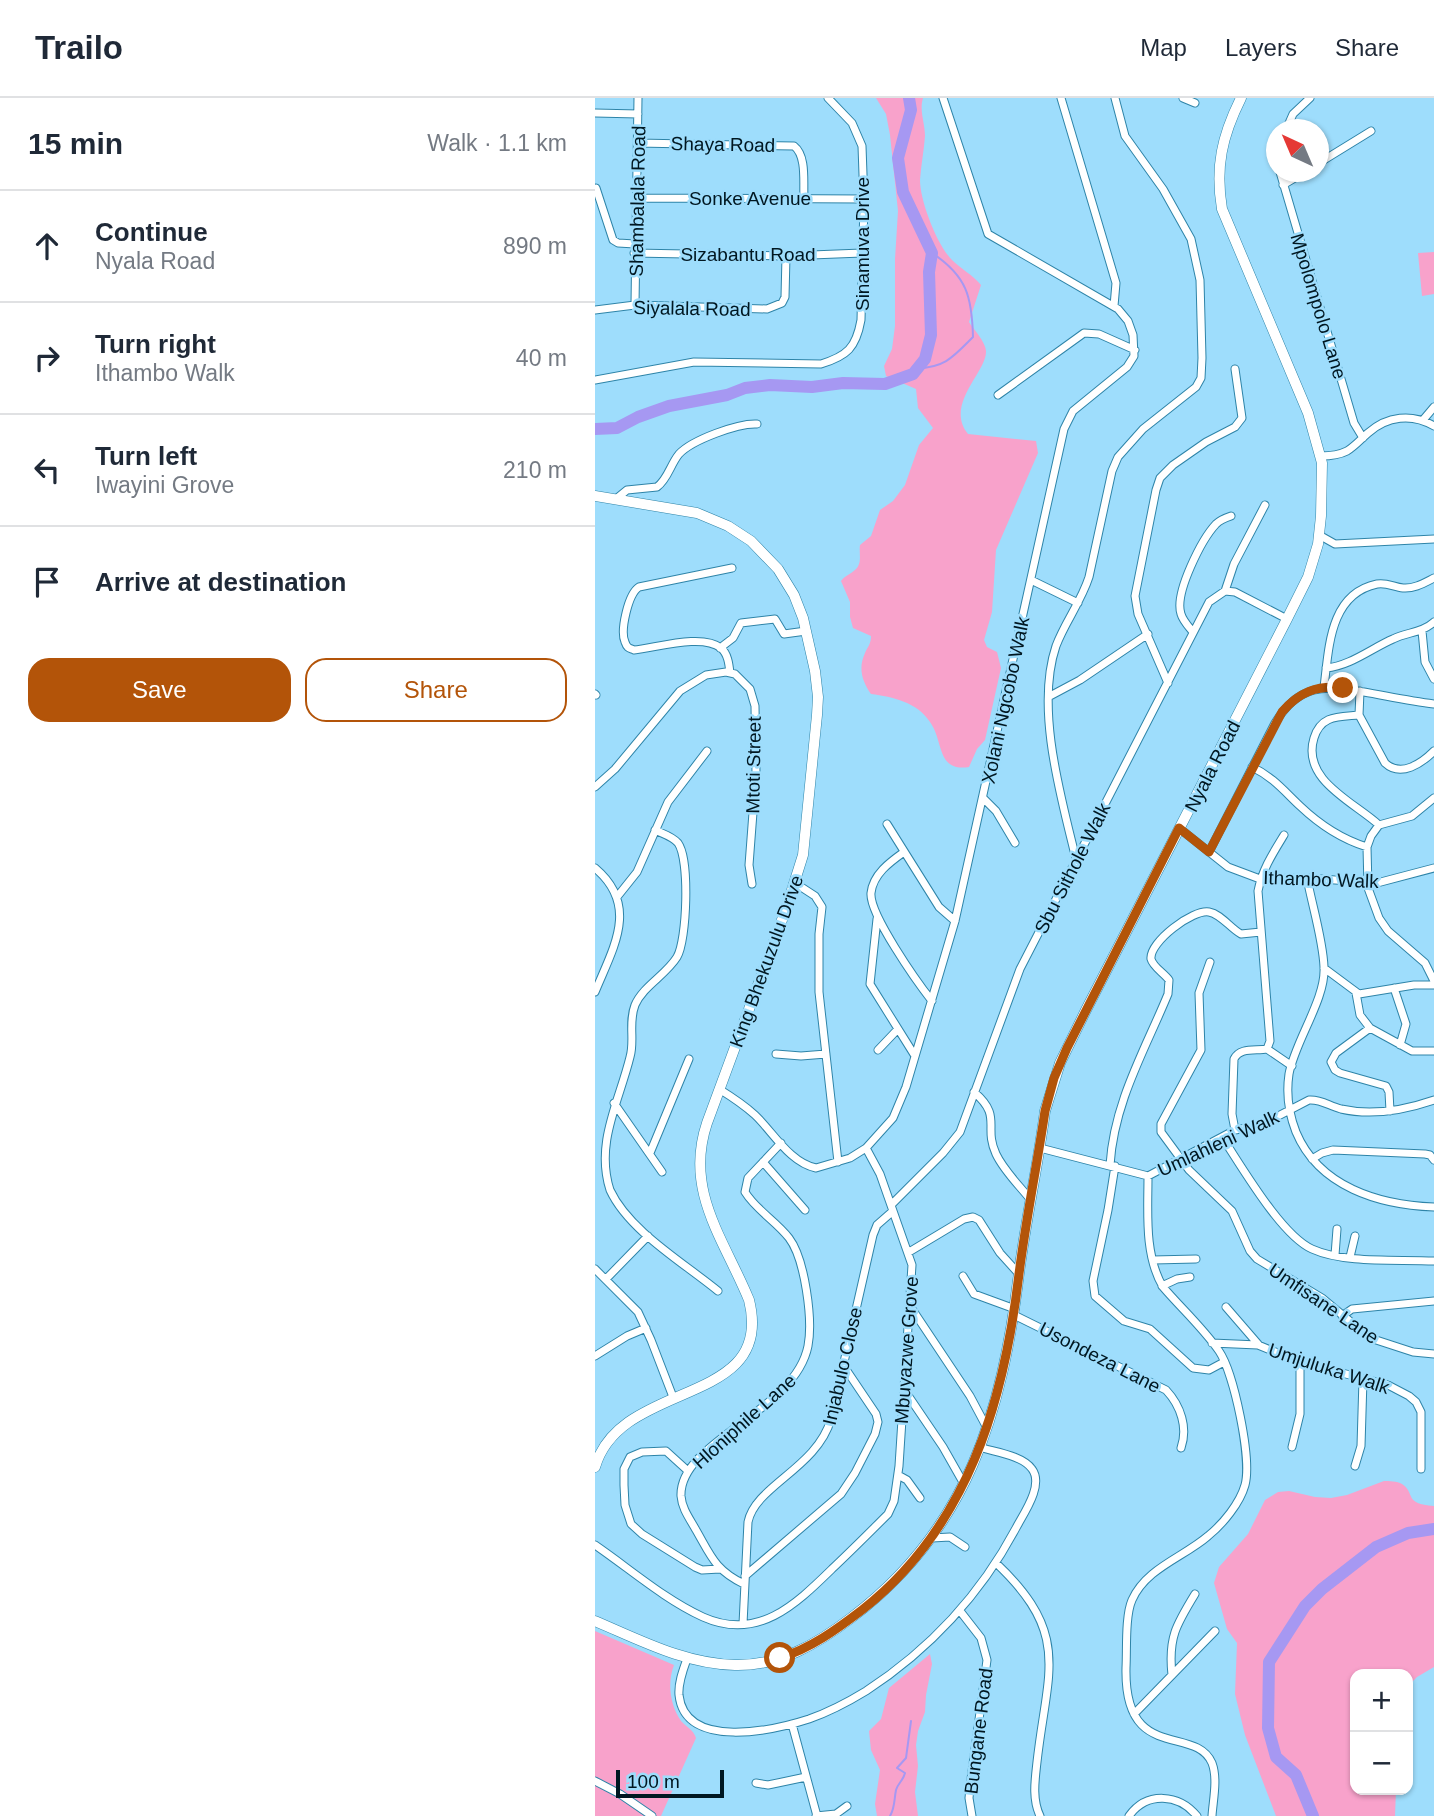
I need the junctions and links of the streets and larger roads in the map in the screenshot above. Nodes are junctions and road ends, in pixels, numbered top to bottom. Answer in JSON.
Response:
{"nodes":[{"id":1,"x":638,"y":98,"type":"edge"},
{"id":2,"x":828,"y":98,"type":"edge"},
{"id":3,"x":943,"y":98,"type":"edge"},
{"id":4,"x":1061,"y":98,"type":"edge"},
{"id":5,"x":1115,"y":98,"type":"edge"},
{"id":6,"x":1183,"y":98,"type":"edge"},
{"id":7,"x":1241,"y":98,"type":"edge"},
{"id":8,"x":1310,"y":98,"type":"edge"},
{"id":9,"x":1195,"y":103,"type":"dead end"},
{"id":10,"x":595,"y":113,"type":"edge"},
{"id":11,"x":638,"y":114,"type":"junction"},
{"id":12,"x":1291,"y":119,"type":"edge"},
{"id":13,"x":1371,"y":131,"type":"dead end"},
{"id":14,"x":638,"y":143,"type":"junction"},
{"id":15,"x":1329,"y":156,"type":"edge"},
{"id":16,"x":1282,"y":182,"type":"edge"},
{"id":17,"x":1288,"y":182,"type":"edge"},
{"id":18,"x":1283,"y":185,"type":"junction"},
{"id":19,"x":596,"y":188,"type":"edge"},
{"id":20,"x":636,"y":198,"type":"junction"},
{"id":21,"x":804,"y":198,"type":"junction"},
{"id":22,"x":863,"y":199,"type":"junction"},
{"id":23,"x":635,"y":244,"type":"junction"},
{"id":24,"x":634,"y":253,"type":"junction"},
{"id":25,"x":862,"y":253,"type":"junction"},
{"id":26,"x":786,"y":256,"type":"junction"},
{"id":27,"x":635,"y":305,"type":"junction"},
{"id":28,"x":1114,"y":306,"type":"junction"},
{"id":29,"x":595,"y":310,"type":"edge"},
{"id":30,"x":1135,"y":350,"type":"junction"},
{"id":31,"x":1235,"y":369,"type":"dead end"},
{"id":32,"x":595,"y":380,"type":"edge"},
{"id":33,"x":998,"y":395,"type":"dead end"},
{"id":34,"x":1434,"y":407,"type":"edge"},
{"id":35,"x":1423,"y":420,"type":"junction"},
{"id":36,"x":757,"y":425,"type":"dead end"},
{"id":37,"x":1434,"y":426,"type":"edge"},
{"id":38,"x":1363,"y":438,"type":"junction"},
{"id":39,"x":1321,"y":456,"type":"junction"},
{"id":40,"x":595,"y":496,"type":"edge"},
{"id":41,"x":616,"y":499,"type":"junction"},
{"id":42,"x":1265,"y":505,"type":"dead end"},
{"id":43,"x":1231,"y":516,"type":"dead end"},
{"id":44,"x":1319,"y":535,"type":"junction"},
{"id":45,"x":1434,"y":539,"type":"edge"},
{"id":46,"x":732,"y":568,"type":"dead end"},
{"id":47,"x":1434,"y":578,"type":"edge"},
{"id":48,"x":1031,"y":580,"type":"junction"},
{"id":49,"x":1224,"y":591,"type":"junction"},
{"id":50,"x":1078,"y":603,"type":"junction"},
{"id":51,"x":1287,"y":619,"type":"junction"},
{"id":52,"x":1434,"y":622,"type":"edge"},
{"id":53,"x":806,"y":631,"type":"junction"},
{"id":54,"x":1422,"y":631,"type":"junction"},
{"id":55,"x":1193,"y":632,"type":"junction"},
{"id":56,"x":1148,"y":634,"type":"junction"},
{"id":57,"x":720,"y":648,"type":"junction"},
{"id":58,"x":1326,"y":668,"type":"junction"},
{"id":59,"x":730,"y":673,"type":"junction"},
{"id":60,"x":1434,"y":678,"type":"edge"},
{"id":61,"x":1168,"y":683,"type":"junction"},
{"id":62,"x":1324,"y":687,"type":"junction"},
{"id":63,"x":1360,"y":691,"type":"junction"},
{"id":64,"x":1050,"y":696,"type":"junction"},
{"id":65,"x":1434,"y":704,"type":"edge"},
{"id":66,"x":1359,"y":715,"type":"junction"},
{"id":67,"x":706,"y":751,"type":"dead end"},
{"id":68,"x":1434,"y":751,"type":"edge"},
{"id":69,"x":1252,"y":767,"type":"junction"},
{"id":70,"x":595,"y":787,"type":"edge"},
{"id":71,"x":983,"y":798,"type":"junction"},
{"id":72,"x":1434,"y":798,"type":"edge"},
{"id":73,"x":887,"y":824,"type":"dead end"},
{"id":74,"x":1379,"y":825,"type":"junction"},
{"id":75,"x":1179,"y":828,"type":"junction"},
{"id":76,"x":655,"y":831,"type":"junction"},
{"id":77,"x":1285,"y":835,"type":"dead end"},
{"id":78,"x":1015,"y":843,"type":"dead end"},
{"id":79,"x":1367,"y":846,"type":"junction"},
{"id":80,"x":904,"y":852,"type":"junction"},
{"id":81,"x":1209,"y":852,"type":"junction"},
{"id":82,"x":1076,"y":859,"type":"junction"},
{"id":83,"x":1434,"y":867,"type":"edge"},
{"id":84,"x":595,"y":869,"type":"edge"},
{"id":85,"x":1307,"y":878,"type":"junction"},
{"id":86,"x":1260,"y":879,"type":"junction"},
{"id":87,"x":1368,"y":882,"type":"junction"},
{"id":88,"x":795,"y":883,"type":"junction"},
{"id":89,"x":752,"y":884,"type":"dead end"},
{"id":90,"x":617,"y":897,"type":"junction"},
{"id":91,"x":877,"y":918,"type":"junction"},
{"id":92,"x":955,"y":920,"type":"junction"},
{"id":93,"x":1261,"y":932,"type":"junction"},
{"id":94,"x":1210,"y":962,"type":"dead end"},
{"id":95,"x":1324,"y":968,"type":"junction"},
{"id":96,"x":1434,"y":983,"type":"edge"},
{"id":97,"x":1394,"y":988,"type":"junction"},
{"id":98,"x":595,"y":992,"type":"edge"},
{"id":99,"x":1356,"y":993,"type":"junction"},
{"id":100,"x":932,"y":1000,"type":"junction"},
{"id":101,"x":1370,"y":1028,"type":"junction"},
{"id":102,"x":898,"y":1029,"type":"junction"},
{"id":103,"x":1400,"y":1045,"type":"junction"},
{"id":104,"x":1267,"y":1049,"type":"junction"},
{"id":105,"x":878,"y":1051,"type":"dead end"},
{"id":106,"x":1434,"y":1051,"type":"edge"},
{"id":107,"x":776,"y":1054,"type":"dead end"},
{"id":108,"x":826,"y":1054,"type":"junction"},
{"id":109,"x":915,"y":1056,"type":"junction"},
{"id":110,"x":689,"y":1059,"type":"dead end"},
{"id":111,"x":1291,"y":1066,"type":"junction"},
{"id":112,"x":719,"y":1089,"type":"junction"},
{"id":113,"x":974,"y":1092,"type":"junction"},
{"id":114,"x":1434,"y":1100,"type":"edge"},
{"id":115,"x":614,"y":1103,"type":"junction"},
{"id":116,"x":1289,"y":1109,"type":"junction"},
{"id":117,"x":1390,"y":1111,"type":"junction"},
{"id":118,"x":1235,"y":1130,"type":"junction"},
{"id":119,"x":1222,"y":1138,"type":"junction"},
{"id":120,"x":781,"y":1143,"type":"junction"},
{"id":121,"x":1040,"y":1148,"type":"junction"},
{"id":122,"x":866,"y":1149,"type":"junction"},
{"id":123,"x":650,"y":1153,"type":"junction"},
{"id":124,"x":1432,"y":1157,"type":"edge"},
{"id":125,"x":1181,"y":1159,"type":"junction"},
{"id":126,"x":1312,"y":1159,"type":"junction"},
{"id":127,"x":763,"y":1162,"type":"junction"},
{"id":128,"x":838,"y":1162,"type":"junction"},
{"id":129,"x":1112,"y":1166,"type":"junction"},
{"id":130,"x":662,"y":1172,"type":"dead end"},
{"id":131,"x":1148,"y":1176,"type":"junction"},
{"id":132,"x":1030,"y":1199,"type":"junction"},
{"id":133,"x":1434,"y":1207,"type":"edge"},
{"id":134,"x":892,"y":1208,"type":"junction"},
{"id":135,"x":805,"y":1210,"type":"dead end"},
{"id":136,"x":1337,"y":1229,"type":"dead end"},
{"id":137,"x":648,"y":1236,"type":"junction"},
{"id":138,"x":1355,"y":1236,"type":"dead end"},
{"id":139,"x":909,"y":1252,"type":"junction"},
{"id":140,"x":1335,"y":1255,"type":"junction"},
{"id":141,"x":1350,"y":1257,"type":"junction"},
{"id":142,"x":1196,"y":1259,"type":"dead end"},
{"id":143,"x":1153,"y":1260,"type":"junction"},
{"id":144,"x":1434,"y":1261,"type":"edge"},
{"id":145,"x":595,"y":1269,"type":"edge"},
{"id":146,"x":1019,"y":1274,"type":"junction"},
{"id":147,"x":963,"y":1276,"type":"dead end"},
{"id":148,"x":1190,"y":1277,"type":"dead end"},
{"id":149,"x":606,"y":1279,"type":"junction"},
{"id":150,"x":1162,"y":1286,"type":"junction"},
{"id":151,"x":718,"y":1291,"type":"dead end"},
{"id":152,"x":1434,"y":1301,"type":"edge"},
{"id":153,"x":910,"y":1305,"type":"junction"},
{"id":154,"x":1226,"y":1307,"type":"dead end"},
{"id":155,"x":1014,"y":1312,"type":"junction"},
{"id":156,"x":1342,"y":1316,"type":"junction"},
{"id":157,"x":646,"y":1328,"type":"junction"},
{"id":158,"x":1212,"y":1343,"type":"junction"},
{"id":159,"x":1258,"y":1345,"type":"junction"},
{"id":160,"x":1434,"y":1353,"type":"edge"},
{"id":161,"x":595,"y":1356,"type":"edge"},
{"id":162,"x":1224,"y":1362,"type":"junction"},
{"id":163,"x":1300,"y":1362,"type":"junction"},
{"id":164,"x":843,"y":1365,"type":"junction"},
{"id":165,"x":1363,"y":1379,"type":"junction"},
{"id":166,"x":903,"y":1388,"type":"junction"},
{"id":167,"x":673,"y":1397,"type":"junction"},
{"id":168,"x":986,"y":1426,"type":"junction"},
{"id":169,"x":979,"y":1447,"type":"junction"},
{"id":170,"x":1292,"y":1447,"type":"dead end"},
{"id":171,"x":1181,"y":1448,"type":"dead end"},
{"id":172,"x":1355,"y":1466,"type":"dead end"},
{"id":173,"x":595,"y":1467,"type":"edge"},
{"id":174,"x":1421,"y":1469,"type":"dead end"},
{"id":175,"x":688,"y":1471,"type":"junction"},
{"id":176,"x":898,"y":1475,"type":"junction"},
{"id":177,"x":964,"y":1484,"type":"junction"},
{"id":178,"x":920,"y":1498,"type":"dead end"},
{"id":179,"x":932,"y":1538,"type":"junction"},
{"id":180,"x":595,"y":1545,"type":"edge"},
{"id":181,"x":965,"y":1547,"type":"dead end"},
{"id":182,"x":996,"y":1563,"type":"junction"},
{"id":183,"x":720,"y":1569,"type":"junction"},
{"id":184,"x":744,"y":1580,"type":"junction"},
{"id":185,"x":1195,"y":1594,"type":"dead end"},
{"id":186,"x":960,"y":1611,"type":"junction"},
{"id":187,"x":595,"y":1621,"type":"edge"},
{"id":188,"x":743,"y":1624,"type":"junction"},
{"id":189,"x":1215,"y":1631,"type":"dead end"},
{"id":190,"x":687,"y":1659,"type":"junction"},
{"id":191,"x":1172,"y":1675,"type":"junction"},
{"id":192,"x":1135,"y":1714,"type":"junction"},
{"id":193,"x":792,"y":1724,"type":"junction"},
{"id":194,"x":806,"y":1777,"type":"junction"},
{"id":195,"x":595,"y":1782,"type":"edge"},
{"id":196,"x":756,"y":1783,"type":"dead end"},
{"id":197,"x":847,"y":1806,"type":"dead end"},
{"id":198,"x":652,"y":1816,"type":"edge"},
{"id":199,"x":817,"y":1816,"type":"edge"},
{"id":200,"x":972,"y":1816,"type":"edge"},
{"id":201,"x":1040,"y":1816,"type":"edge"},
{"id":202,"x":1129,"y":1816,"type":"edge"},
{"id":203,"x":1197,"y":1816,"type":"edge"},
{"id":204,"x":1212,"y":1816,"type":"edge"}],
"edges":[{"from":1,"to":11,"type":"street","name":"Shambalala Road"},
{"from":2,"to":22,"type":"street","name":"Sinamuva Drive"},
{"from":3,"to":28,"type":"street"},
{"from":4,"to":28,"type":"street"},
{"from":5,"to":50,"type":"street"},
{"from":6,"to":9,"type":"street"},
{"from":7,"to":39,"type":"street","name":"Nyala Road"},
{"from":8,"to":12,"type":"street"},
{"from":10,"to":11,"type":"street"},
{"from":11,"to":14,"type":"street","name":"Shambalala Road"},
{"from":13,"to":15,"type":"street"},
{"from":14,"to":20,"type":"street","name":"Shambalala Road"},
{"from":14,"to":21,"type":"street","name":"Shaya Road"},
{"from":16,"to":18,"type":"street","name":"Mpolompolo Lane"},
{"from":17,"to":18,"type":"street"},
{"from":18,"to":38,"type":"street","name":"Mpolompolo Lane"},
{"from":19,"to":23,"type":"street"},
{"from":20,"to":21,"type":"street","name":"Sonke Avenue"},
{"from":20,"to":23,"type":"street","name":"Shambalala Road"},
{"from":21,"to":22,"type":"street","name":"Sonke Avenue"},
{"from":22,"to":25,"type":"street","name":"Sinamuva Drive"},
{"from":23,"to":24,"type":"street","name":"Shambalala Road"},
{"from":24,"to":26,"type":"street","name":"Sizabantu Road"},
{"from":24,"to":27,"type":"street","name":"Shambalala Road"},
{"from":25,"to":26,"type":"street","name":"Sizabantu Road"},
{"from":25,"to":32,"type":"street","name":"Sinamuva Drive"},
{"from":26,"to":27,"type":"street","name":"Siyalala Road"},
{"from":27,"to":29,"type":"street","name":"Siyalala Road"},
{"from":28,"to":30,"type":"street"},
{"from":30,"to":33,"type":"street"},
{"from":30,"to":48,"type":"street","name":"Xolani Ngcobo Walk"},
{"from":31,"to":56,"type":"street"},
{"from":34,"to":35,"type":"street"},
{"from":35,"to":37,"type":"street"},
{"from":35,"to":38,"type":"street"},
{"from":36,"to":41,"type":"street"},
{"from":38,"to":39,"type":"street"},
{"from":39,"to":44,"type":"street","name":"Nyala Road"},
{"from":40,"to":41,"type":"street","name":"King Bhekuzulu Drive"},
{"from":41,"to":53,"type":"street","name":"King Bhekuzulu Drive"},
{"from":42,"to":49,"type":"street"},
{"from":43,"to":55,"type":"street"},
{"from":44,"to":45,"type":"street"},
{"from":44,"to":51,"type":"street","name":"Nyala Road"},
{"from":46,"to":57,"type":"street"},
{"from":47,"to":58,"type":"street"},
{"from":48,"to":50,"type":"street"},
{"from":48,"to":71,"type":"street","name":"Xolani Ngcobo Walk"},
{"from":49,"to":51,"type":"street"},
{"from":49,"to":55,"type":"street","name":"Sbu Sithole Walk"},
{"from":50,"to":64,"type":"street"},
{"from":51,"to":75,"type":"street","name":"Nyala Road"},
{"from":52,"to":54,"type":"street"},
{"from":53,"to":57,"type":"street"},
{"from":53,"to":88,"type":"street","name":"King Bhekuzulu Drive"},
{"from":54,"to":58,"type":"street"},
{"from":54,"to":60,"type":"street"},
{"from":55,"to":61,"type":"street","name":"Sbu Sithole Walk"},
{"from":56,"to":61,"type":"street"},
{"from":56,"to":64,"type":"street"},
{"from":57,"to":59,"type":"street"},
{"from":58,"to":62,"type":"street"},
{"from":59,"to":70,"type":"street"},
{"from":59,"to":89,"type":"street","name":"Mtoti Street"},
{"from":61,"to":82,"type":"street","name":"Sbu Sithole Walk"},
{"from":62,"to":63,"type":"street"},
{"from":62,"to":69,"type":"street"},
{"from":63,"to":65,"type":"street"},
{"from":63,"to":66,"type":"street"},
{"from":64,"to":82,"type":"street"},
{"from":66,"to":68,"type":"street"},
{"from":66,"to":74,"type":"street"},
{"from":67,"to":76,"type":"street"},
{"from":69,"to":79,"type":"street"},
{"from":69,"to":81,"type":"street"},
{"from":71,"to":78,"type":"street"},
{"from":71,"to":92,"type":"street","name":"Xolani Ngcobo Walk"},
{"from":72,"to":74,"type":"street"},
{"from":73,"to":80,"type":"street"},
{"from":74,"to":79,"type":"street"},
{"from":75,"to":81,"type":"street","name":"Ithambo Walk"},
{"from":75,"to":121,"type":"street","name":"Nyala Road"},
{"from":76,"to":90,"type":"street"},
{"from":76,"to":115,"type":"street"},
{"from":77,"to":86,"type":"street"},
{"from":79,"to":87,"type":"street"},
{"from":80,"to":91,"type":"street"},
{"from":80,"to":92,"type":"street"},
{"from":81,"to":86,"type":"street","name":"Ithambo Walk"},
{"from":82,"to":113,"type":"street","name":"Sbu Sithole Walk"},
{"from":83,"to":87,"type":"street","name":"Ithambo Walk"},
{"from":84,"to":90,"type":"street"},
{"from":85,"to":86,"type":"street","name":"Ithambo Walk"},
{"from":85,"to":87,"type":"street","name":"Ithambo Walk"},
{"from":85,"to":95,"type":"street"},
{"from":86,"to":93,"type":"street"},
{"from":87,"to":96,"type":"street"},
{"from":88,"to":108,"type":"street"},
{"from":88,"to":112,"type":"street","name":"King Bhekuzulu Drive"},
{"from":90,"to":98,"type":"street"},
{"from":91,"to":100,"type":"street"},
{"from":91,"to":102,"type":"street"},
{"from":92,"to":100,"type":"street","name":"Xolani Ngcobo Walk"},
{"from":93,"to":104,"type":"street"},
{"from":93,"to":129,"type":"street"},
{"from":94,"to":125,"type":"street","name":"Umfisane Lane"},
{"from":95,"to":99,"type":"street"},
{"from":95,"to":111,"type":"street"},
{"from":96,"to":97,"type":"street"},
{"from":97,"to":99,"type":"street"},
{"from":97,"to":103,"type":"street"},
{"from":99,"to":101,"type":"street"},
{"from":100,"to":109,"type":"street","name":"Xolani Ngcobo Walk"},
{"from":101,"to":103,"type":"street"},
{"from":101,"to":117,"type":"street"},
{"from":102,"to":105,"type":"street"},
{"from":102,"to":109,"type":"street"},
{"from":103,"to":106,"type":"street"},
{"from":104,"to":111,"type":"street"},
{"from":104,"to":118,"type":"street"},
{"from":107,"to":108,"type":"street"},
{"from":108,"to":128,"type":"street"},
{"from":109,"to":122,"type":"street","name":"Xolani Ngcobo Walk"},
{"from":110,"to":123,"type":"street"},
{"from":111,"to":116,"type":"street"},
{"from":112,"to":120,"type":"street","name":"Xolani Ngcobo Walk"},
{"from":112,"to":167,"type":"street","name":"King Bhekuzulu Drive"},
{"from":113,"to":132,"type":"street"},
{"from":113,"to":134,"type":"street","name":"Sbu Sithole Walk"},
{"from":114,"to":117,"type":"street","name":"Umlahleni Walk"},
{"from":115,"to":123,"type":"street"},
{"from":115,"to":137,"type":"street"},
{"from":116,"to":117,"type":"street","name":"Umlahleni Walk"},
{"from":116,"to":118,"type":"street","name":"Umlahleni Walk"},
{"from":116,"to":126,"type":"street"},
{"from":118,"to":119,"type":"street","name":"Umlahleni Walk"},
{"from":119,"to":125,"type":"street","name":"Umlahleni Walk"},
{"from":119,"to":140,"type":"street"},
{"from":120,"to":127,"type":"street","name":"Hloniphile Lane"},
{"from":120,"to":128,"type":"street","name":"Xolani Ngcobo Walk"},
{"from":121,"to":129,"type":"street"},
{"from":121,"to":132,"type":"street","name":"Nyala Road"},
{"from":122,"to":128,"type":"street","name":"Xolani Ngcobo Walk"},
{"from":122,"to":134,"type":"street","name":"Mbuyazwe Grove"},
{"from":123,"to":130,"type":"street"},
{"from":124,"to":126,"type":"street"},
{"from":125,"to":131,"type":"street","name":"Umlahleni Walk"},
{"from":125,"to":156,"type":"street","name":"Umfisane Lane"},
{"from":126,"to":133,"type":"street"},
{"from":127,"to":135,"type":"street"},
{"from":127,"to":175,"type":"street","name":"Hloniphile Lane"},
{"from":129,"to":131,"type":"street"},
{"from":129,"to":162,"type":"street"},
{"from":131,"to":143,"type":"street"},
{"from":132,"to":146,"type":"street","name":"Nyala Road"},
{"from":134,"to":139,"type":"street","name":"Mbuyazwe Grove"},
{"from":134,"to":164,"type":"street","name":"Injabulo Close"},
{"from":136,"to":140,"type":"street"},
{"from":137,"to":149,"type":"street"},
{"from":137,"to":151,"type":"street"},
{"from":138,"to":141,"type":"street"},
{"from":139,"to":146,"type":"street"},
{"from":139,"to":153,"type":"street","name":"Mbuyazwe Grove"},
{"from":140,"to":141,"type":"street"},
{"from":141,"to":144,"type":"street"},
{"from":142,"to":143,"type":"street"},
{"from":143,"to":150,"type":"street"},
{"from":145,"to":149,"type":"street"},
{"from":146,"to":155,"type":"street","name":"Nyala Road"},
{"from":147,"to":155,"type":"street","name":"Usondeza Lane"},
{"from":148,"to":150,"type":"street"},
{"from":149,"to":157,"type":"street"},
{"from":150,"to":158,"type":"street"},
{"from":152,"to":156,"type":"street"},
{"from":153,"to":166,"type":"street","name":"Mbuyazwe Grove"},
{"from":153,"to":168,"type":"street"},
{"from":154,"to":159,"type":"street"},
{"from":155,"to":168,"type":"street","name":"Nyala Road"},
{"from":155,"to":171,"type":"street","name":"Usondeza Lane"},
{"from":156,"to":160,"type":"street","name":"Umfisane Lane"},
{"from":157,"to":161,"type":"street"},
{"from":157,"to":167,"type":"street"},
{"from":158,"to":159,"type":"street","name":"Umjuluka Walk"},
{"from":158,"to":162,"type":"street"},
{"from":159,"to":163,"type":"street","name":"Umjuluka Walk"},
{"from":162,"to":192,"type":"street"},
{"from":163,"to":165,"type":"street","name":"Umjuluka Walk"},
{"from":163,"to":170,"type":"street"},
{"from":164,"to":184,"type":"street","name":"Injabulo Close"},
{"from":164,"to":184,"type":"street"},
{"from":165,"to":172,"type":"street"},
{"from":165,"to":174,"type":"street","name":"Umjuluka Walk"},
{"from":166,"to":176,"type":"street","name":"Mbuyazwe Grove"},
{"from":166,"to":177,"type":"street"},
{"from":167,"to":173,"type":"street","name":"King Bhekuzulu Drive"},
{"from":168,"to":169,"type":"street","name":"Nyala Road"},
{"from":169,"to":177,"type":"street","name":"Nyala Road"},
{"from":169,"to":182,"type":"street"},
{"from":175,"to":183,"type":"street","name":"Hloniphile Lane"},
{"from":175,"to":183,"type":"street"},
{"from":176,"to":178,"type":"street"},
{"from":176,"to":188,"type":"street","name":"Mbuyazwe Grove"},
{"from":177,"to":179,"type":"street","name":"Nyala Road"},
{"from":179,"to":181,"type":"street"},
{"from":179,"to":190,"type":"street","name":"Nyala Road"},
{"from":180,"to":188,"type":"street","name":"Mbuyazwe Grove"},
{"from":182,"to":186,"type":"street"},
{"from":182,"to":201,"type":"street"},
{"from":183,"to":184,"type":"street","name":"Hloniphile Lane"},
{"from":184,"to":188,"type":"street","name":"Injabulo Close"},
{"from":185,"to":191,"type":"street"},
{"from":186,"to":193,"type":"street"},
{"from":186,"to":200,"type":"street","name":"Bungane Road"},
{"from":187,"to":190,"type":"street","name":"Nyala Road"},
{"from":189,"to":191,"type":"street"},
{"from":190,"to":193,"type":"street"},
{"from":191,"to":192,"type":"street"},
{"from":192,"to":204,"type":"street"},
{"from":193,"to":194,"type":"street"},
{"from":194,"to":196,"type":"street"},
{"from":194,"to":199,"type":"street"},
{"from":195,"to":198,"type":"street"},
{"from":197,"to":199,"type":"street"},
{"from":202,"to":203,"type":"street"}]}
